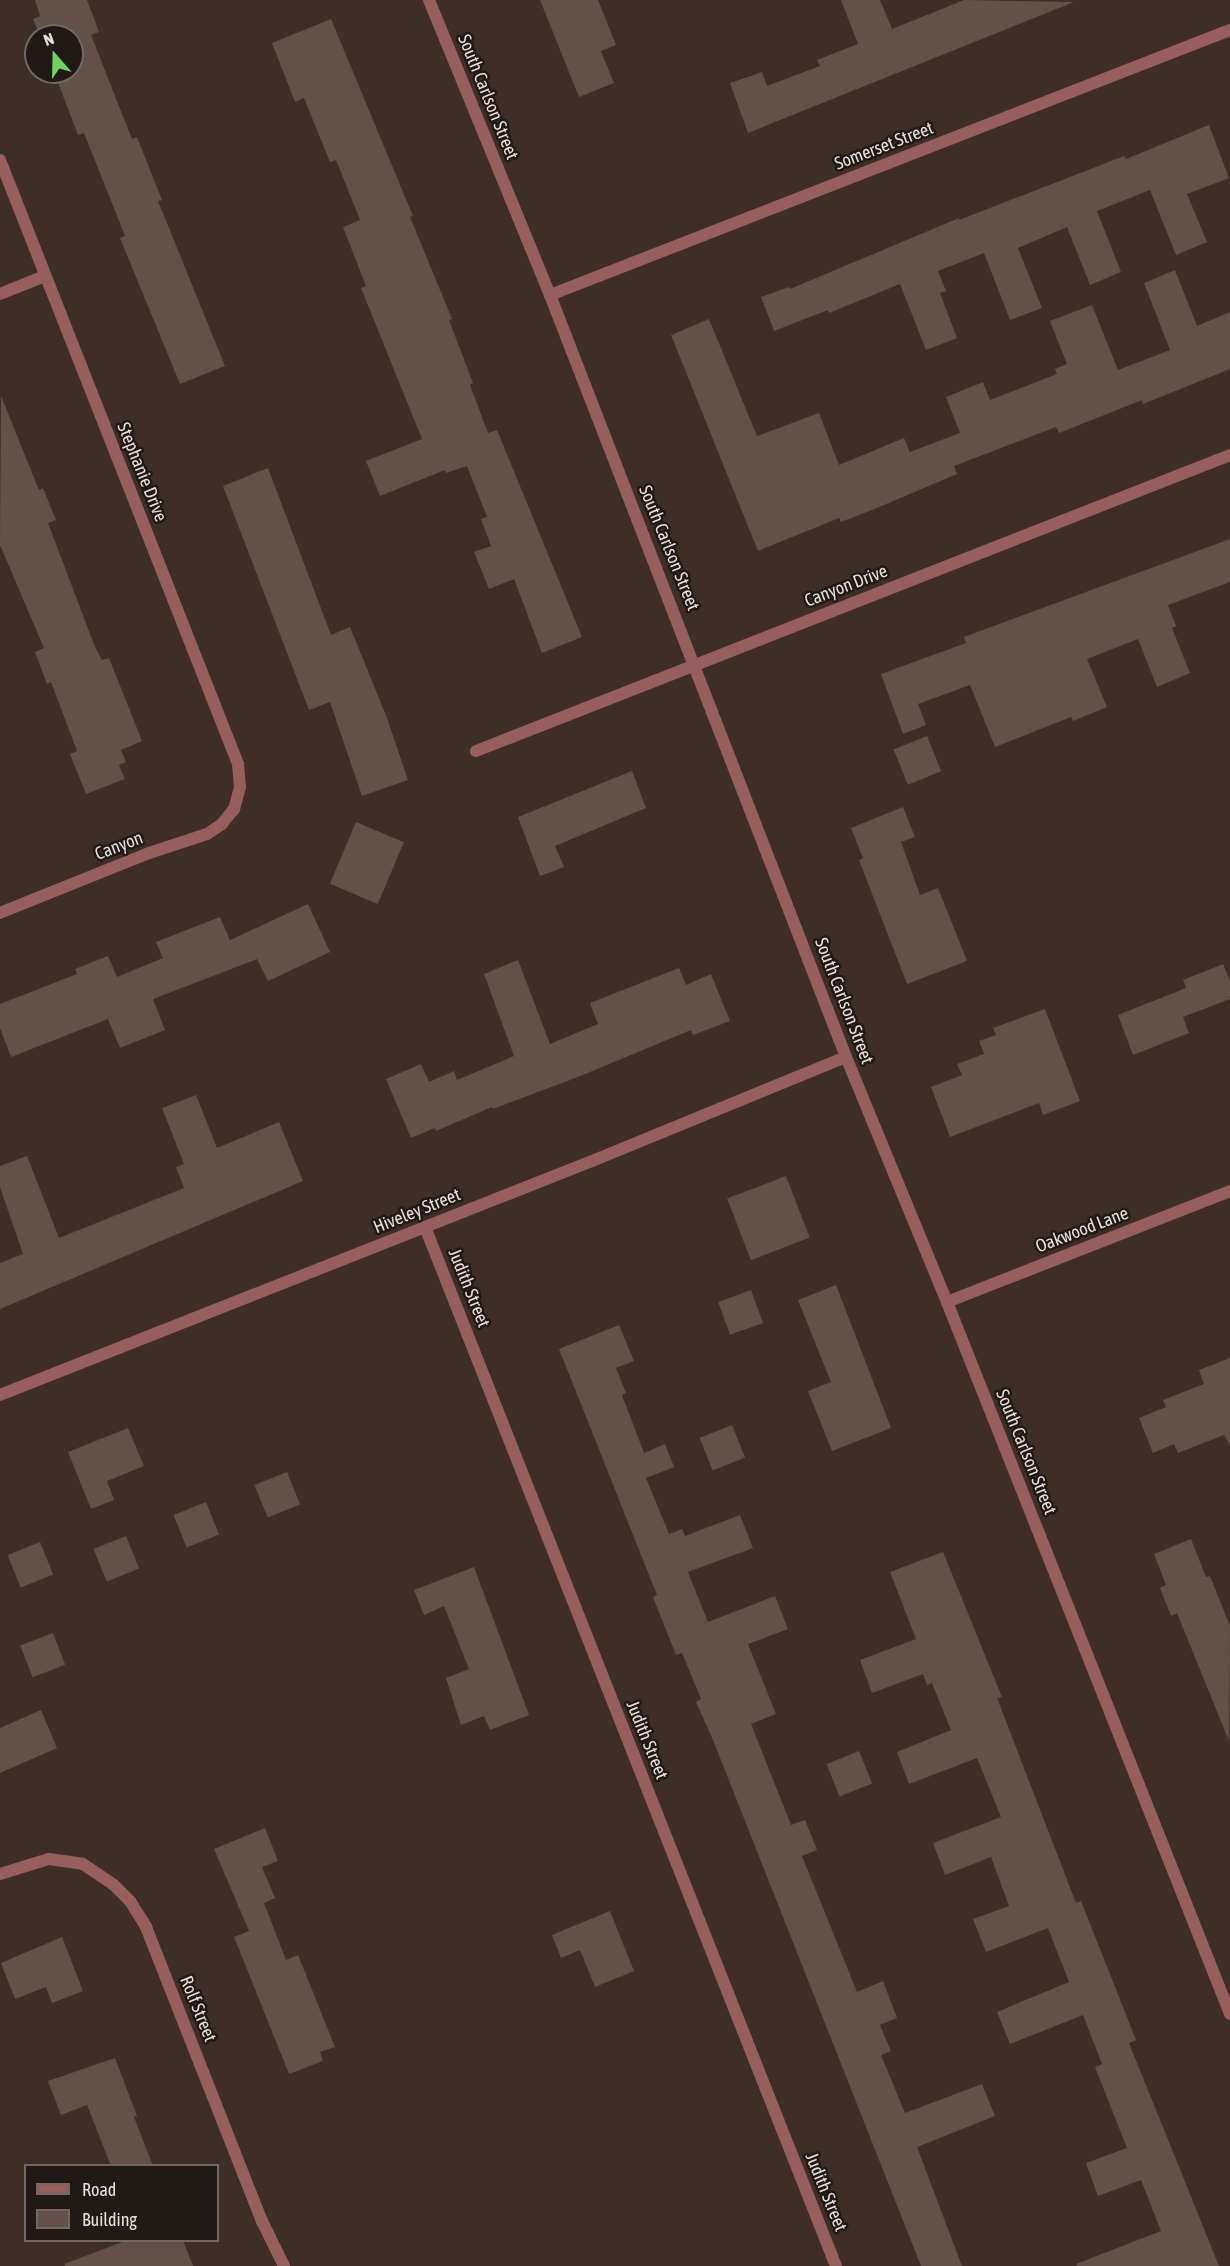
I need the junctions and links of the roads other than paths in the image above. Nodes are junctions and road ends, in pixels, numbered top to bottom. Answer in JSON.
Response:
{"nodes":[{"id":1,"x":429,"y":0,"type":"edge"},
{"id":2,"x":1230,"y":30,"type":"edge"},
{"id":3,"x":0,"y":160,"type":"edge"},
{"id":4,"x":45,"y":276,"type":"junction"},
{"id":5,"x":0,"y":294,"type":"edge"},
{"id":6,"x":550,"y":295,"type":"junction"},
{"id":7,"x":1230,"y":455,"type":"edge"},
{"id":8,"x":696,"y":664,"type":"junction"},
{"id":9,"x":476,"y":751,"type":"dead end"},
{"id":10,"x":237,"y":798,"type":"joint"},
{"id":11,"x":0,"y":913,"type":"edge"},
{"id":12,"x":846,"y":1057,"type":"junction"},
{"id":13,"x":1230,"y":1191,"type":"edge"},
{"id":14,"x":425,"y":1227,"type":"junction"},
{"id":15,"x":947,"y":1302,"type":"junction"},
{"id":16,"x":0,"y":1395,"type":"edge"},
{"id":17,"x":0,"y":1874,"type":"edge"},
{"id":18,"x":1230,"y":2014,"type":"edge"},
{"id":19,"x":284,"y":2266,"type":"edge"},
{"id":20,"x":836,"y":2266,"type":"edge"}],
"edges":[{"from":1,"to":6,"type":"street","name":"South Carlson Street"},
{"from":2,"to":6,"type":"street","name":"Somerset Street"},
{"from":3,"to":4,"type":"street","name":"Stephanie Drive"},
{"from":4,"to":5,"type":"street"},
{"from":4,"to":10,"type":"street","name":"Stephanie Drive"},
{"from":6,"to":8,"type":"street","name":"South Carlson Street"},
{"from":7,"to":8,"type":"street","name":"Canyon Drive"},
{"from":8,"to":9,"type":"street","name":"Canyon Drive"},
{"from":8,"to":12,"type":"street","name":"South Carlson Street"},
{"from":10,"to":11,"type":"street","name":"Canyon"},
{"from":12,"to":14,"type":"street","name":"Hiveley Street"},
{"from":12,"to":15,"type":"street","name":"South Carlson Street"},
{"from":13,"to":15,"type":"street","name":"Oakwood Lane"},
{"from":14,"to":16,"type":"street","name":"Hiveley Street"},
{"from":14,"to":20,"type":"street","name":"Judith Street"},
{"from":15,"to":18,"type":"street","name":"South Carlson Street"},
{"from":17,"to":19,"type":"street","name":"Rolf Street"}]}
